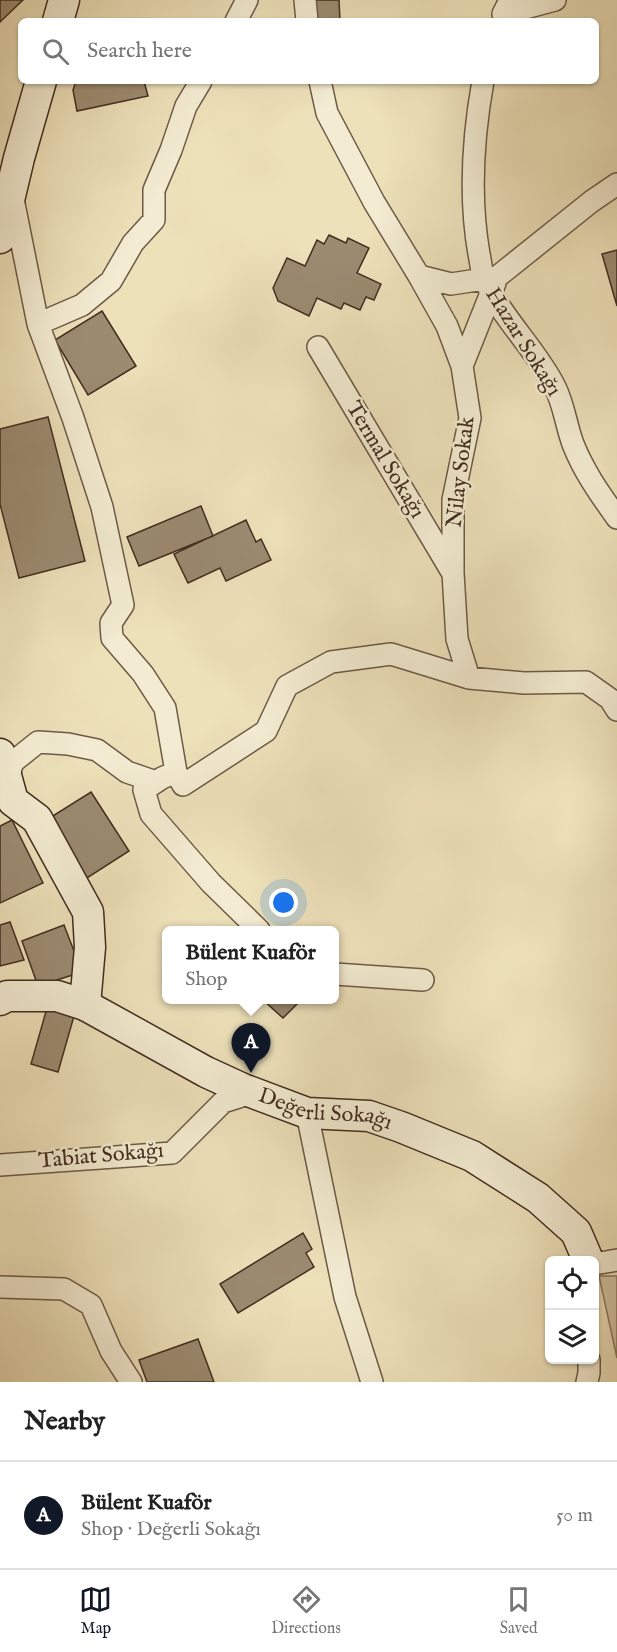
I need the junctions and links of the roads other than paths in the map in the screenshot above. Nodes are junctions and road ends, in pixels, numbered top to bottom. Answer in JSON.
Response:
{"nodes":[{"id":1,"x":64,"y":0,"type":"edge"},
{"id":2,"x":247,"y":0,"type":"edge"},
{"id":3,"x":305,"y":0,"type":"edge"},
{"id":4,"x":555,"y":0,"type":"edge"},
{"id":5,"x":504,"y":12,"type":"edge"},
{"id":6,"x":59,"y":18,"type":"edge"},
{"id":7,"x":238,"y":18,"type":"edge"},
{"id":8,"x":307,"y":18,"type":"edge"},
{"id":9,"x":40,"y":84,"type":"edge"},
{"id":10,"x":199,"y":84,"type":"edge"},
{"id":11,"x":321,"y":84,"type":"edge"},
{"id":12,"x":482,"y":84,"type":"edge"},
{"id":13,"x":6,"y":183,"type":"edge"},
{"id":14,"x":617,"y":184,"type":"edge"},
{"id":15,"x":0,"y":238,"type":"edge"},
{"id":16,"x":419,"y":276,"type":"junction"},
{"id":17,"x":491,"y":283,"type":"junction"},
{"id":18,"x":38,"y":324,"type":"junction"},
{"id":19,"x":318,"y":347,"type":"dead end"},
{"id":20,"x":462,"y":366,"type":"junction"},
{"id":21,"x":617,"y":518,"type":"edge"},
{"id":22,"x":453,"y":573,"type":"junction"},
{"id":23,"x":469,"y":678,"type":"junction"},
{"id":24,"x":617,"y":710,"type":"edge"},
{"id":25,"x":176,"y":772,"type":"junction"},
{"id":26,"x":3,"y":777,"type":"edge"},
{"id":27,"x":156,"y":782,"type":"junction"},
{"id":28,"x":256,"y":926,"type":"edge"},
{"id":29,"x":339,"y":974,"type":"edge"},
{"id":30,"x":423,"y":980,"type":"dead end"},
{"id":31,"x":0,"y":1000,"type":"edge"},
{"id":32,"x":85,"y":1005,"type":"junction"},
{"id":33,"x":254,"y":1092,"type":"junction"},
{"id":34,"x":307,"y":1113,"type":"junction"},
{"id":35,"x":0,"y":1165,"type":"edge"},
{"id":36,"x":586,"y":1256,"type":"edge"},
{"id":37,"x":617,"y":1260,"type":"edge"},
{"id":38,"x":599,"y":1263,"type":"edge"},
{"id":39,"x":0,"y":1287,"type":"edge"},
{"id":40,"x":589,"y":1364,"type":"edge"},
{"id":41,"x":131,"y":1382,"type":"edge"},
{"id":42,"x":372,"y":1382,"type":"edge"},
{"id":43,"x":587,"y":1382,"type":"edge"}],
"edges":[{"from":1,"to":6,"type":"street"},
{"from":2,"to":7,"type":"street"},
{"from":3,"to":8,"type":"street"},
{"from":4,"to":5,"type":"street"},
{"from":9,"to":13,"type":"street"},
{"from":10,"to":18,"type":"street"},
{"from":11,"to":16,"type":"street","name":"Nilay Sokak"},
{"from":12,"to":17,"type":"street","name":"Hazar Sokağı"},
{"from":13,"to":15,"type":"street"},
{"from":13,"to":18,"type":"street"},
{"from":14,"to":17,"type":"street"},
{"from":16,"to":17,"type":"street"},
{"from":16,"to":20,"type":"street","name":"Nilay Sokak"},
{"from":17,"to":20,"type":"street"},
{"from":17,"to":21,"type":"street","name":"Hazar Sokağı"},
{"from":18,"to":25,"type":"street"},
{"from":19,"to":22,"type":"street","name":"Termal Sokağı"},
{"from":20,"to":22,"type":"street","name":"Nilay Sokak"},
{"from":22,"to":23,"type":"street","name":"Nilay Sokak"},
{"from":23,"to":24,"type":"street"},
{"from":23,"to":25,"type":"street"},
{"from":25,"to":27,"type":"street"},
{"from":26,"to":27,"type":"street"},
{"from":26,"to":32,"type":"street"},
{"from":27,"to":28,"type":"street"},
{"from":29,"to":30,"type":"street"},
{"from":31,"to":32,"type":"street","name":"Değerli Sokağı"},
{"from":32,"to":33,"type":"street","name":"Değerli Sokağı"},
{"from":33,"to":34,"type":"street","name":"Değerli Sokağı"},
{"from":33,"to":35,"type":"street","name":"Tabiat Sokağı"},
{"from":34,"to":36,"type":"street","name":"Değerli Sokağı"},
{"from":34,"to":42,"type":"street"},
{"from":37,"to":38,"type":"street"},
{"from":39,"to":41,"type":"street"},
{"from":40,"to":43,"type":"street"}]}
